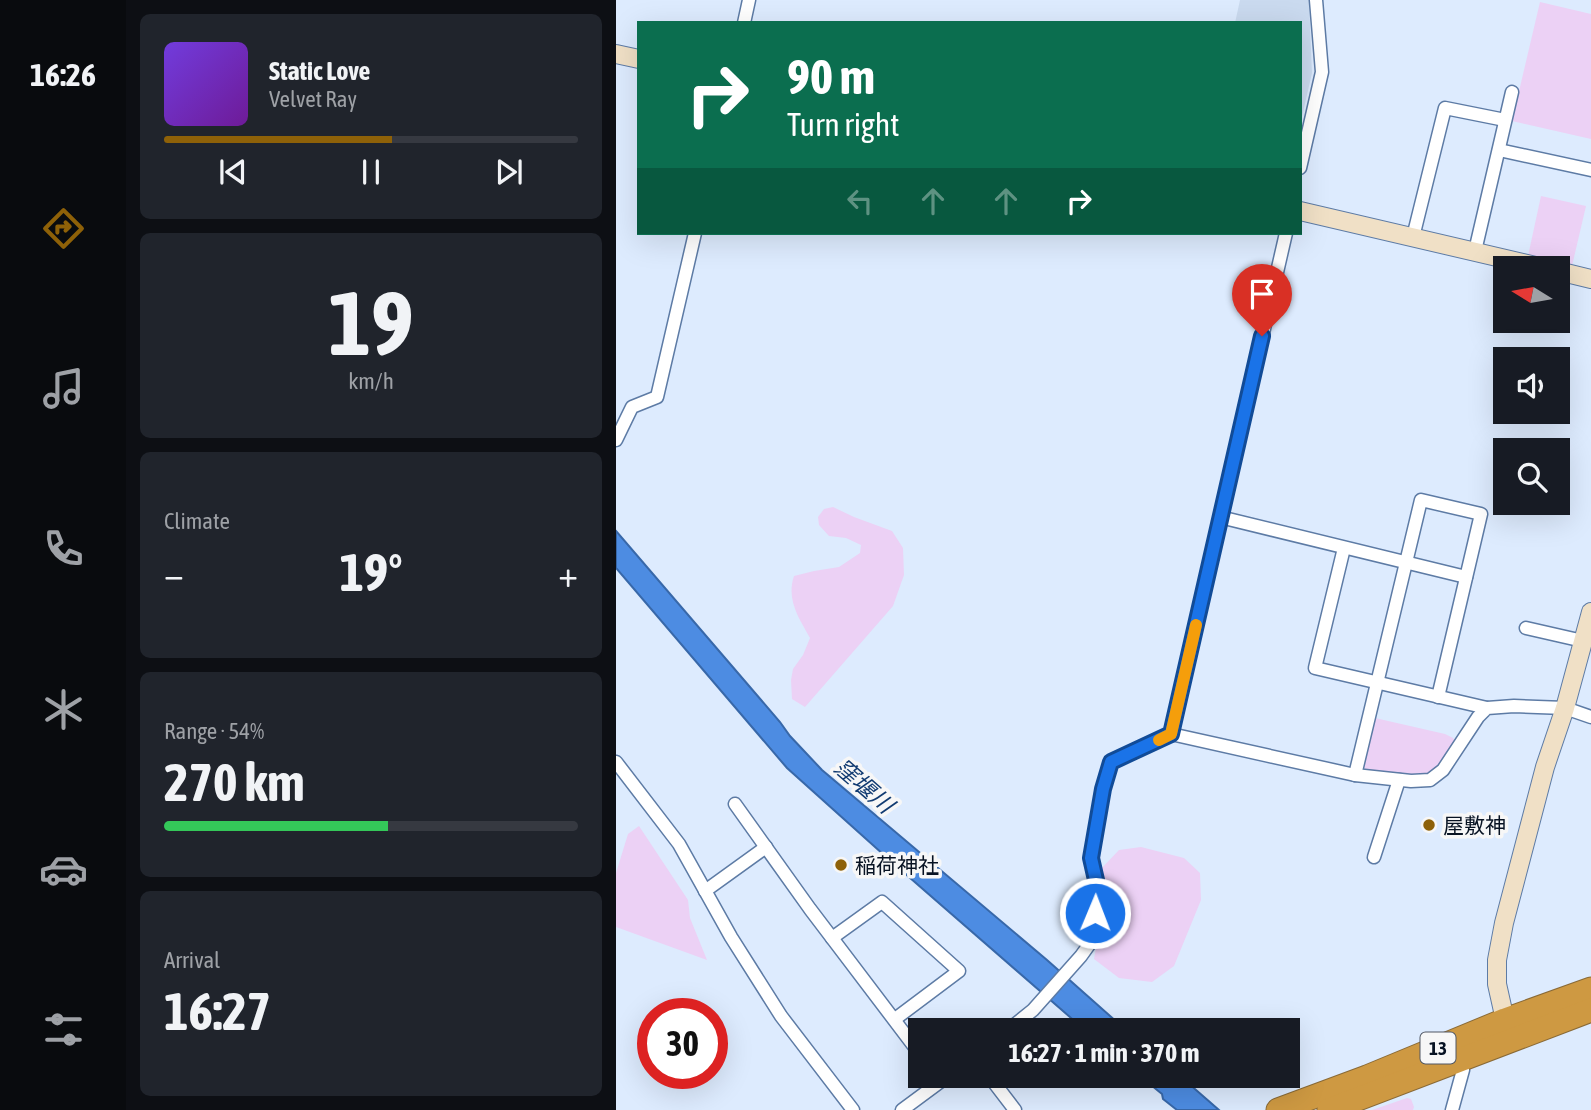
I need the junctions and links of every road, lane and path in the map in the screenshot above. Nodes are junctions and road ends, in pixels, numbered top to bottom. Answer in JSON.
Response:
{"nodes":[{"id":1,"x":749,"y":0,"type":"edge"},
{"id":2,"x":1316,"y":0,"type":"edge"},
{"id":3,"x":744,"y":21,"type":"edge"},
{"id":4,"x":616,"y":54,"type":"edge"},
{"id":5,"x":637,"y":59,"type":"edge"},
{"id":6,"x":1512,"y":92,"type":"dead end"},
{"id":7,"x":1505,"y":120,"type":"junction"},
{"id":8,"x":1499,"y":150,"type":"junction"},
{"id":9,"x":1302,"y":159,"type":"edge"},
{"id":10,"x":1591,"y":170,"type":"edge"},
{"id":11,"x":1302,"y":211,"type":"edge"},
{"id":12,"x":695,"y":235,"type":"edge"},
{"id":13,"x":1286,"y":235,"type":"edge"},
{"id":14,"x":1413,"y":237,"type":"junction"},
{"id":15,"x":1475,"y":251,"type":"junction"},
{"id":16,"x":1495,"y":256,"type":"edge"},
{"id":17,"x":1570,"y":274,"type":"edge"},
{"id":18,"x":1591,"y":279,"type":"edge"},
{"id":19,"x":616,"y":440,"type":"edge"},
{"id":20,"x":1220,"y":517,"type":"junction"},
{"id":21,"x":1344,"y":548,"type":"junction"},
{"id":22,"x":1406,"y":564,"type":"junction"},
{"id":23,"x":1466,"y":577,"type":"junction"},
{"id":24,"x":1591,"y":612,"type":"edge"},
{"id":25,"x":1526,"y":628,"type":"dead end"},
{"id":26,"x":1583,"y":641,"type":"junction"},
{"id":27,"x":1376,"y":682,"type":"junction"},
{"id":28,"x":1438,"y":697,"type":"junction"},
{"id":29,"x":1487,"y":708,"type":"junction"},
{"id":30,"x":1565,"y":708,"type":"junction"},
{"id":31,"x":1591,"y":717,"type":"edge"},
{"id":32,"x":1171,"y":734,"type":"junction"},
{"id":33,"x":616,"y":762,"type":"edge"},
{"id":34,"x":1355,"y":775,"type":"junction"},
{"id":35,"x":1399,"y":780,"type":"junction"},
{"id":36,"x":734,"y":804,"type":"dead end"},
{"id":37,"x":766,"y":847,"type":"junction"},
{"id":38,"x":1374,"y":857,"type":"dead end"},
{"id":39,"x":705,"y":891,"type":"junction"},
{"id":40,"x":832,"y":938,"type":"junction"},
{"id":41,"x":1591,"y":989,"type":"edge"},
{"id":42,"x":1591,"y":1010,"type":"edge"},
{"id":43,"x":895,"y":1018,"type":"junction"},
{"id":44,"x":1023,"y":1018,"type":"edge"},
{"id":45,"x":1506,"y":1020,"type":"junction"},
{"id":46,"x":908,"y":1037,"type":"edge"},
{"id":47,"x":1463,"y":1070,"type":"dead end"},
{"id":48,"x":931,"y":1088,"type":"edge"},
{"id":49,"x":998,"y":1088,"type":"edge"},
{"id":50,"x":911,"y":1107,"type":"edge"},
{"id":51,"x":1282,"y":1108,"type":"edge"},
{"id":52,"x":853,"y":1110,"type":"edge"},
{"id":53,"x":1015,"y":1110,"type":"edge"},
{"id":54,"x":1329,"y":1110,"type":"edge"},
{"id":55,"x":1452,"y":1110,"type":"edge"}],
"edges":[{"from":1,"to":3,"type":"street"},
{"from":2,"to":9,"type":"street"},
{"from":4,"to":5,"type":"street"},
{"from":6,"to":7,"type":"street"},
{"from":7,"to":8,"type":"street"},
{"from":7,"to":14,"type":"street"},
{"from":8,"to":10,"type":"street"},
{"from":8,"to":15,"type":"street"},
{"from":11,"to":14,"type":"street"},
{"from":12,"to":19,"type":"street"},
{"from":13,"to":20,"type":"street"},
{"from":14,"to":15,"type":"street"},
{"from":15,"to":16,"type":"street"},
{"from":17,"to":18,"type":"street"},
{"from":20,"to":21,"type":"street"},
{"from":20,"to":32,"type":"street"},
{"from":21,"to":22,"type":"street"},
{"from":21,"to":27,"type":"street"},
{"from":22,"to":23,"type":"street"},
{"from":22,"to":23,"type":"street"},
{"from":22,"to":27,"type":"street"},
{"from":23,"to":28,"type":"street"},
{"from":24,"to":26,"type":"street"},
{"from":25,"to":26,"type":"street"},
{"from":26,"to":30,"type":"street"},
{"from":27,"to":28,"type":"street"},
{"from":27,"to":34,"type":"street"},
{"from":28,"to":29,"type":"street"},
{"from":29,"to":30,"type":"street"},
{"from":29,"to":35,"type":"street"},
{"from":30,"to":31,"type":"street"},
{"from":30,"to":45,"type":"street"},
{"from":32,"to":34,"type":"street"},
{"from":32,"to":44,"type":"street"},
{"from":33,"to":39,"type":"street"},
{"from":34,"to":35,"type":"street"},
{"from":35,"to":38,"type":"street"},
{"from":36,"to":37,"type":"street"},
{"from":37,"to":39,"type":"street"},
{"from":37,"to":40,"type":"street"},
{"from":39,"to":52,"type":"street"},
{"from":40,"to":43,"type":"street"},
{"from":40,"to":43,"type":"street"},
{"from":41,"to":45,"type":"highway","number":"13"},
{"from":42,"to":54,"type":"highway","number":"13"},
{"from":43,"to":46,"type":"street"},
{"from":45,"to":51,"type":"highway","number":"13"},
{"from":47,"to":55,"type":"street"},
{"from":48,"to":50,"type":"street"},
{"from":49,"to":53,"type":"street"}]}
